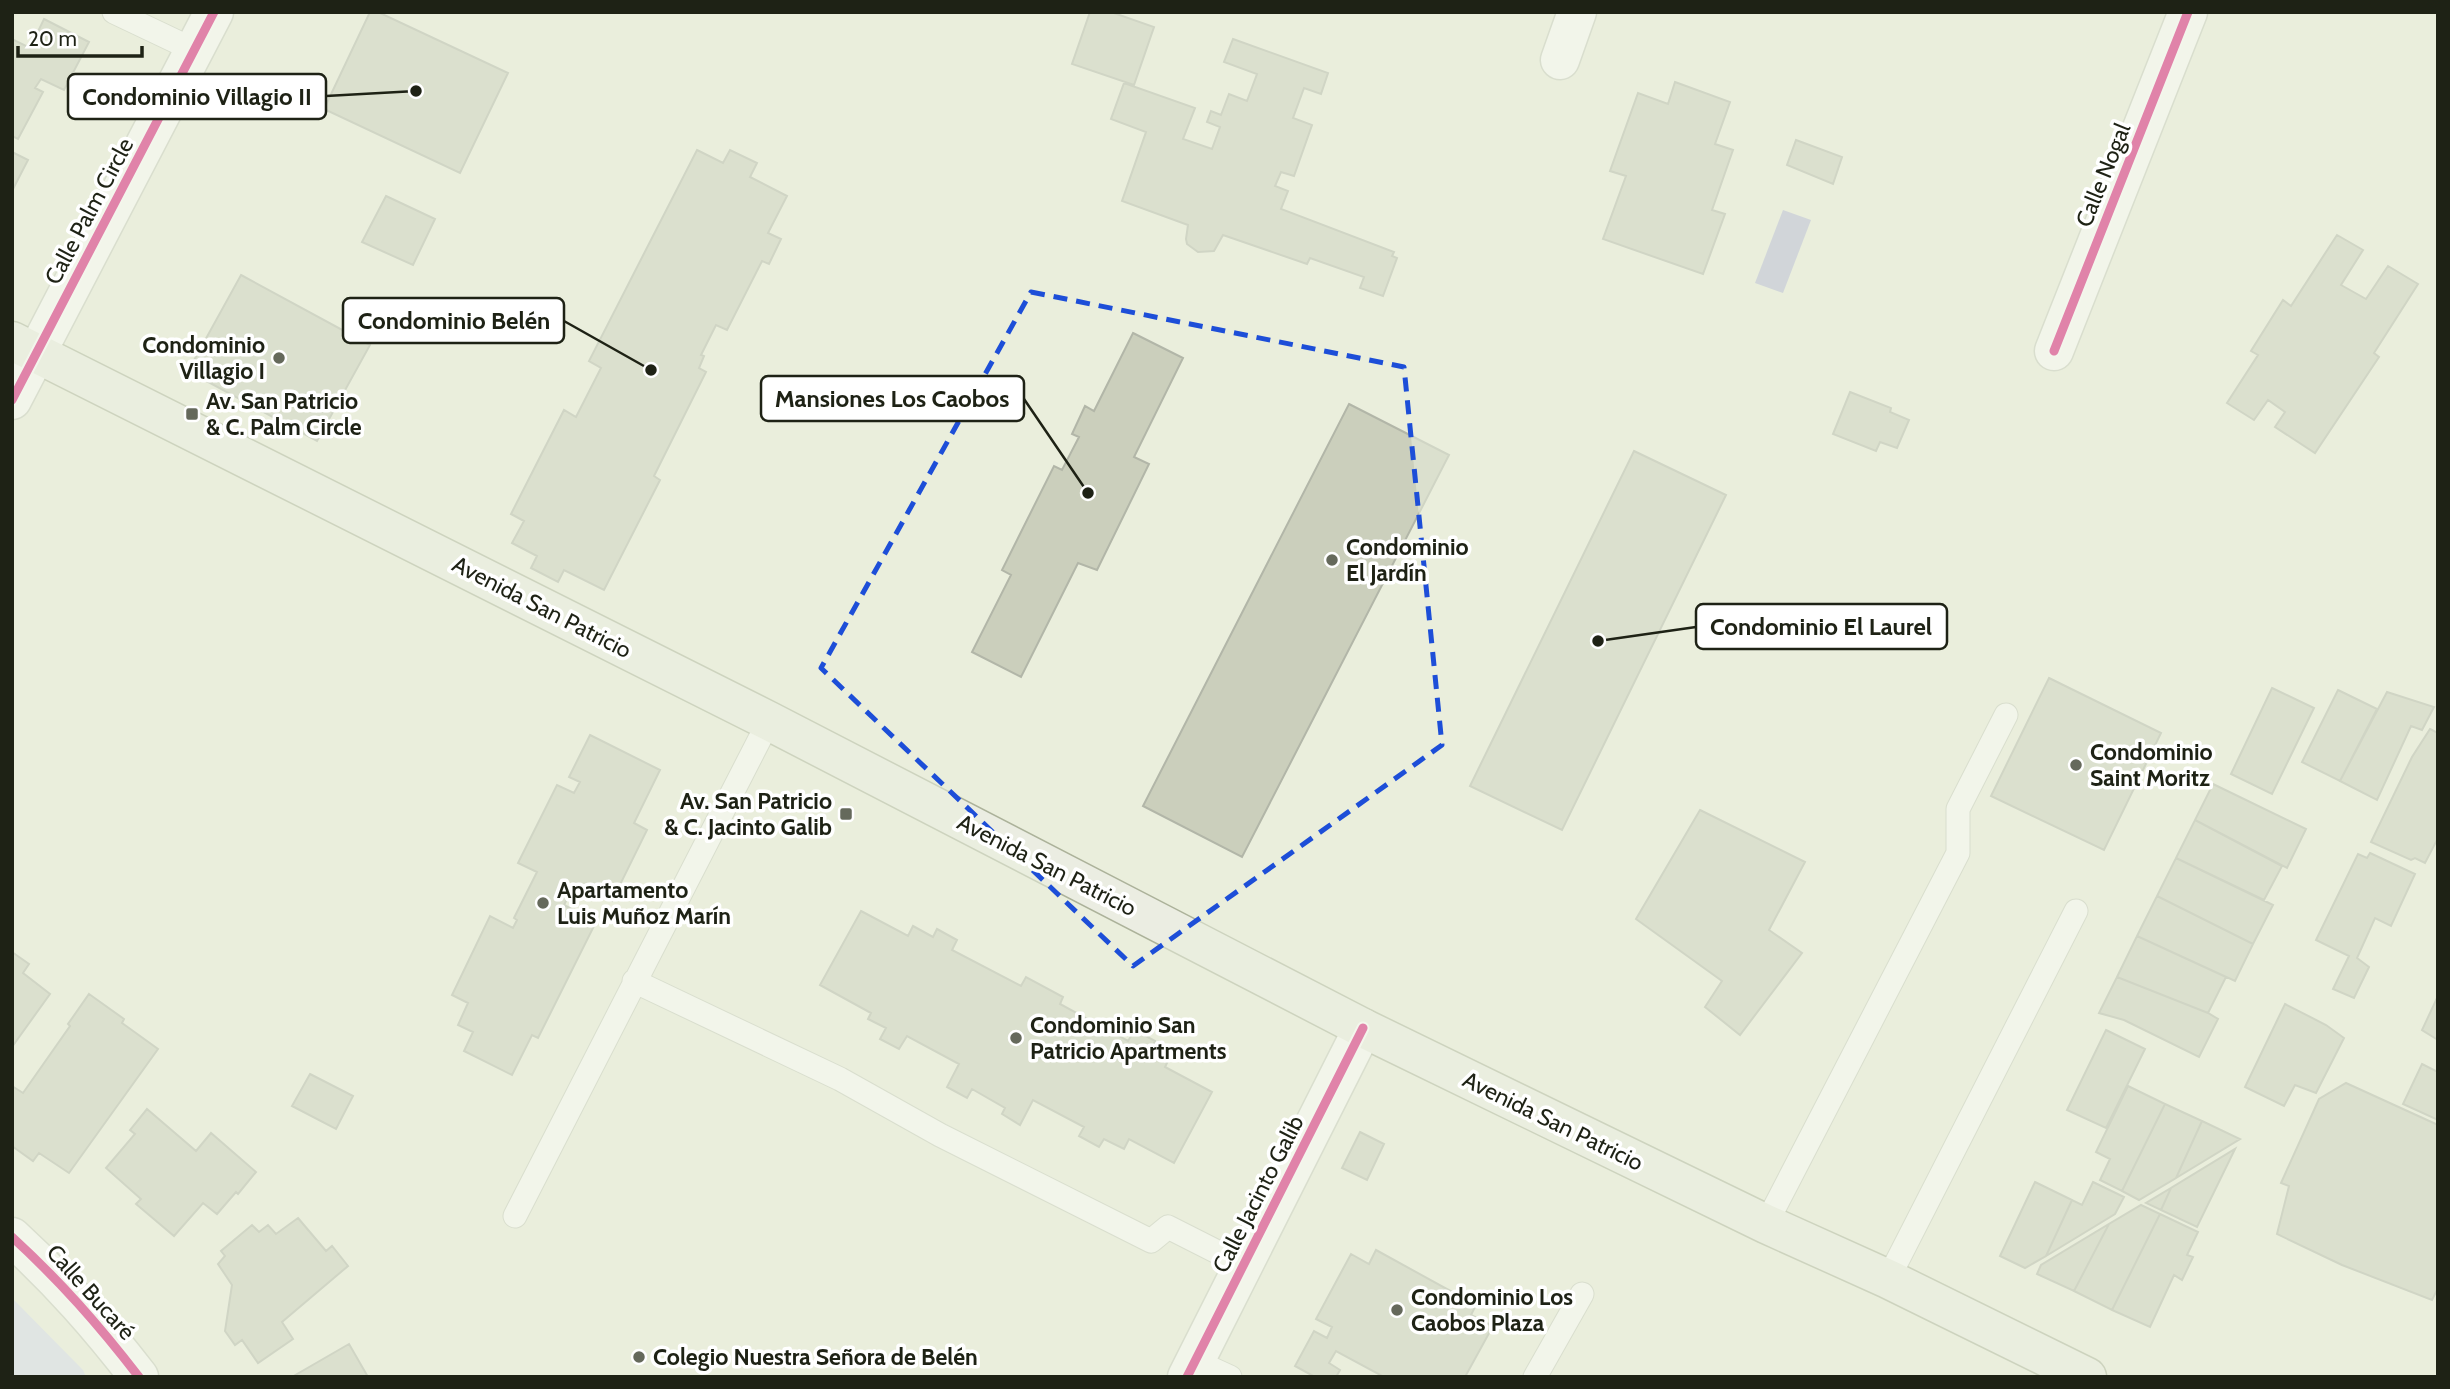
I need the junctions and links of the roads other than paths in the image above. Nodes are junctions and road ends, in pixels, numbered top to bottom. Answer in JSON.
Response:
{"nodes":[{"id":1,"x":114,"y":12,"type":"edge"},
{"id":2,"x":214,"y":12,"type":"edge"},
{"id":3,"x":1577,"y":12,"type":"edge"},
{"id":4,"x":2188,"y":12,"type":"edge"},
{"id":5,"x":194,"y":50,"type":"junction"},
{"id":6,"x":1560,"y":60,"type":"dead end"},
{"id":7,"x":24,"y":347,"type":"edge"},
{"id":8,"x":2053,"y":351,"type":"dead end"},
{"id":9,"x":12,"y":400,"type":"edge"},
{"id":10,"x":2006,"y":715,"type":"dead end"},
{"id":11,"x":769,"y":721,"type":"junction"},
{"id":12,"x":2076,"y":911,"type":"dead end"},
{"id":13,"x":634,"y":981,"type":"junction"},
{"id":14,"x":1363,"y":1028,"type":"junction"},
{"id":15,"x":515,"y":1216,"type":"dead end"},
{"id":16,"x":1766,"y":1224,"type":"junction"},
{"id":17,"x":12,"y":1237,"type":"edge"},
{"id":18,"x":1243,"y":1265,"type":"junction"},
{"id":19,"x":1888,"y":1279,"type":"junction"},
{"id":20,"x":1582,"y":1294,"type":"dead end"},
{"id":21,"x":1191,"y":1369,"type":"edge"},
{"id":22,"x":139,"y":1377,"type":"edge"},
{"id":23,"x":1230,"y":1377,"type":"edge"},
{"id":24,"x":1535,"y":1377,"type":"edge"},
{"id":25,"x":2087,"y":1377,"type":"edge"}],
"edges":[{"from":1,"to":5,"type":"lane"},
{"from":2,"to":5,"type":"street","name":"Calle Palm Circle"},
{"from":3,"to":6,"type":"street"},
{"from":4,"to":8,"type":"street","name":"Calle Nogal"},
{"from":5,"to":7,"type":"street","name":"Calle Palm Circle"},
{"from":7,"to":9,"type":"street","name":"Calle Palm Circle"},
{"from":7,"to":11,"type":"main road","name":"Avenida San Patricio"},
{"from":10,"to":16,"type":"lane"},
{"from":11,"to":13,"type":"lane"},
{"from":11,"to":14,"type":"main road","name":"Avenida San Patricio"},
{"from":12,"to":19,"type":"lane"},
{"from":13,"to":15,"type":"lane"},
{"from":13,"to":18,"type":"lane"},
{"from":14,"to":16,"type":"main road","name":"Avenida San Patricio"},
{"from":14,"to":18,"type":"street","name":"Calle Jacinto Galib"},
{"from":16,"to":19,"type":"main road","name":"Avenida San Patricio"},
{"from":17,"to":22,"type":"street","name":"Calle Bucaré"},
{"from":18,"to":21,"type":"street","name":"Calle Jacinto Galib"},
{"from":19,"to":25,"type":"main road","name":"Avenida San Patricio"},
{"from":20,"to":24,"type":"lane"},
{"from":21,"to":23,"type":"lane"}]}
